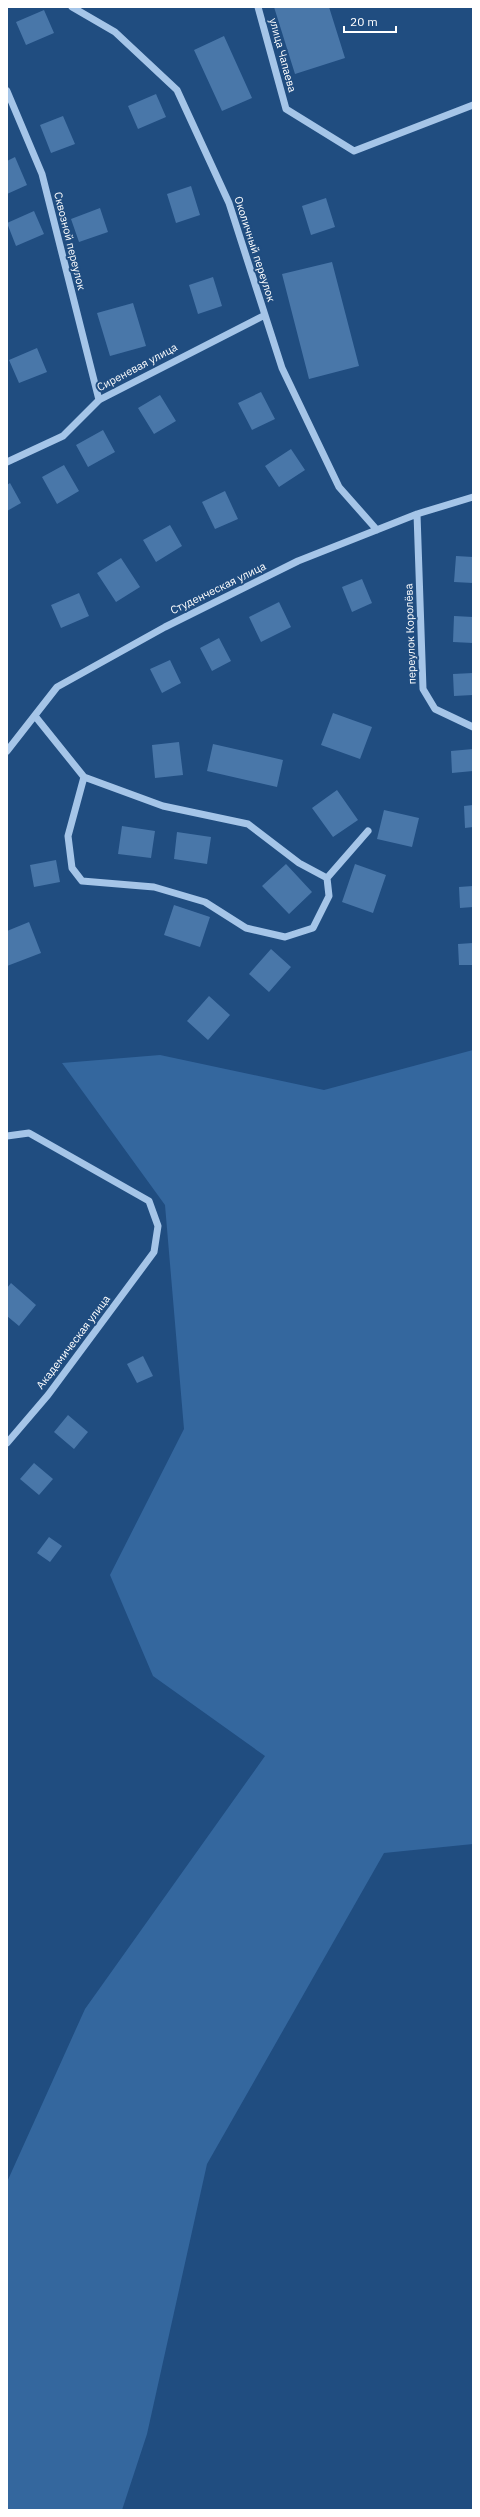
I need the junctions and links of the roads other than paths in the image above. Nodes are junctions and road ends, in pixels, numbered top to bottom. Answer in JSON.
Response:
{"nodes":[{"id":1,"x":72,"y":7,"type":"edge"},
{"id":2,"x":258,"y":7,"type":"edge"},
{"id":3,"x":7,"y":91,"type":"edge"},
{"id":4,"x":473,"y":105,"type":"edge"},
{"id":5,"x":265,"y":315,"type":"junction"},
{"id":6,"x":99,"y":400,"type":"junction"},
{"id":7,"x":7,"y":462,"type":"edge"},
{"id":8,"x":473,"y":497,"type":"edge"},
{"id":9,"x":417,"y":514,"type":"junction"},
{"id":10,"x":377,"y":530,"type":"junction"},
{"id":11,"x":35,"y":716,"type":"junction"},
{"id":12,"x":473,"y":726,"type":"edge"},
{"id":13,"x":7,"y":751,"type":"edge"},
{"id":14,"x":84,"y":778,"type":"junction"},
{"id":15,"x":368,"y":831,"type":"dead end"},
{"id":16,"x":327,"y":878,"type":"junction"},
{"id":17,"x":7,"y":1136,"type":"edge"},
{"id":18,"x":7,"y":1443,"type":"edge"}],
"edges":[{"from":1,"to":5,"type":"street","name":"Околичный переулок"},
{"from":2,"to":4,"type":"street","name":"улица Чапаева"},
{"from":3,"to":6,"type":"street","name":"Сквозной переулок"},
{"from":5,"to":6,"type":"street","name":"Сиреневая улица"},
{"from":5,"to":10,"type":"street","name":"Околичный переулок"},
{"from":6,"to":7,"type":"street","name":"Сиреневая улица"},
{"from":8,"to":9,"type":"street","name":"Студенческая улица"},
{"from":9,"to":10,"type":"street","name":"Студенческая улица"},
{"from":9,"to":12,"type":"street","name":"переулок Королёва"},
{"from":10,"to":11,"type":"street","name":"Студенческая улица"},
{"from":11,"to":13,"type":"street","name":"Студенческая улица"},
{"from":11,"to":14,"type":"street"},
{"from":14,"to":16,"type":"street"},
{"from":14,"to":16,"type":"street"},
{"from":15,"to":16,"type":"street"},
{"from":17,"to":18,"type":"street","name":"Академическая улица"}]}
